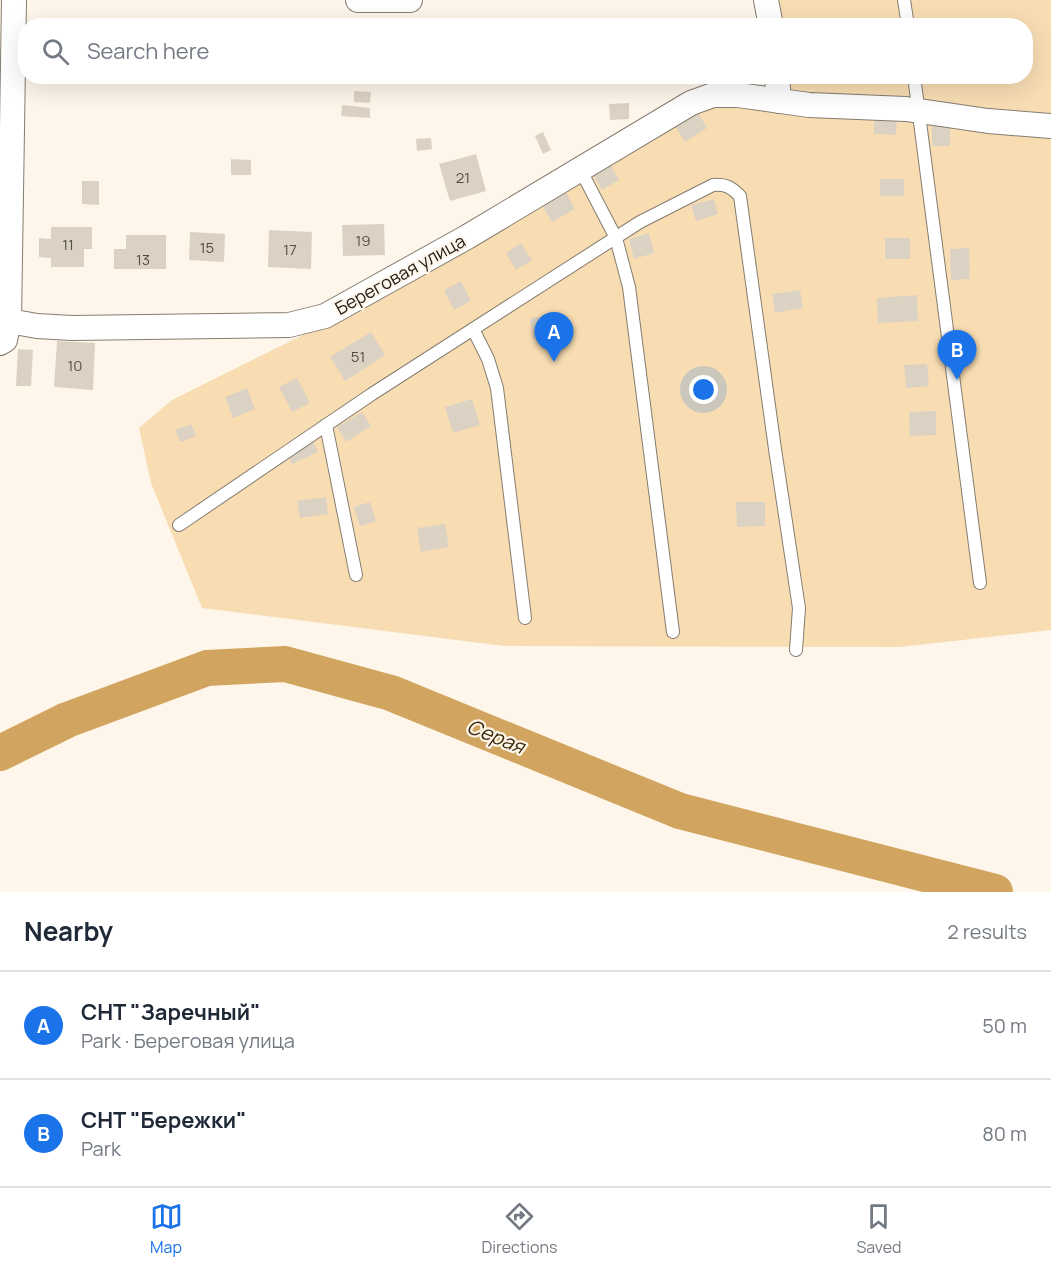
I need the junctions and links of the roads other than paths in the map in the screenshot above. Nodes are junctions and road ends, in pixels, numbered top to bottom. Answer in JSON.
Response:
{"nodes":[{"id":1,"x":14,"y":0,"type":"edge"},
{"id":2,"x":358,"y":0,"type":"edge"},
{"id":3,"x":410,"y":0,"type":"edge"},
{"id":4,"x":766,"y":0,"type":"edge"},
{"id":5,"x":904,"y":0,"type":"edge"},
{"id":6,"x":769,"y":18,"type":"edge"},
{"id":7,"x":907,"y":18,"type":"edge"},
{"id":8,"x":778,"y":84,"type":"edge"},
{"id":9,"x":915,"y":84,"type":"edge"},
{"id":10,"x":779,"y":101,"type":"junction"},
{"id":11,"x":919,"y":111,"type":"junction"},
{"id":12,"x":1051,"y":126,"type":"edge"},
{"id":13,"x":580,"y":170,"type":"junction"},
{"id":14,"x":616,"y":238,"type":"junction"},
{"id":15,"x":9,"y":321,"type":"junction"},
{"id":16,"x":473,"y":329,"type":"junction"},
{"id":17,"x":0,"y":344,"type":"edge"},
{"id":18,"x":326,"y":425,"type":"junction"},
{"id":19,"x":179,"y":525,"type":"dead end"},
{"id":20,"x":356,"y":575,"type":"dead end"},
{"id":21,"x":980,"y":583,"type":"dead end"},
{"id":22,"x":525,"y":618,"type":"dead end"},
{"id":23,"x":673,"y":632,"type":"dead end"},
{"id":24,"x":796,"y":650,"type":"dead end"}],
"edges":[{"from":1,"to":15,"type":"street"},
{"from":2,"to":3,"type":"street"},
{"from":4,"to":6,"type":"street"},
{"from":5,"to":7,"type":"lane"},
{"from":8,"to":10,"type":"street"},
{"from":9,"to":11,"type":"lane"},
{"from":10,"to":11,"type":"street","name":"Береговая улица"},
{"from":10,"to":13,"type":"street","name":"Береговая улица"},
{"from":11,"to":12,"type":"street","name":"Береговая улица"},
{"from":11,"to":21,"type":"lane"},
{"from":13,"to":14,"type":"lane"},
{"from":13,"to":15,"type":"street","name":"Береговая улица"},
{"from":14,"to":16,"type":"lane"},
{"from":14,"to":23,"type":"lane"},
{"from":14,"to":24,"type":"lane"},
{"from":15,"to":17,"type":"street"},
{"from":16,"to":18,"type":"lane"},
{"from":16,"to":22,"type":"lane"},
{"from":18,"to":19,"type":"lane"},
{"from":18,"to":20,"type":"lane"}]}
